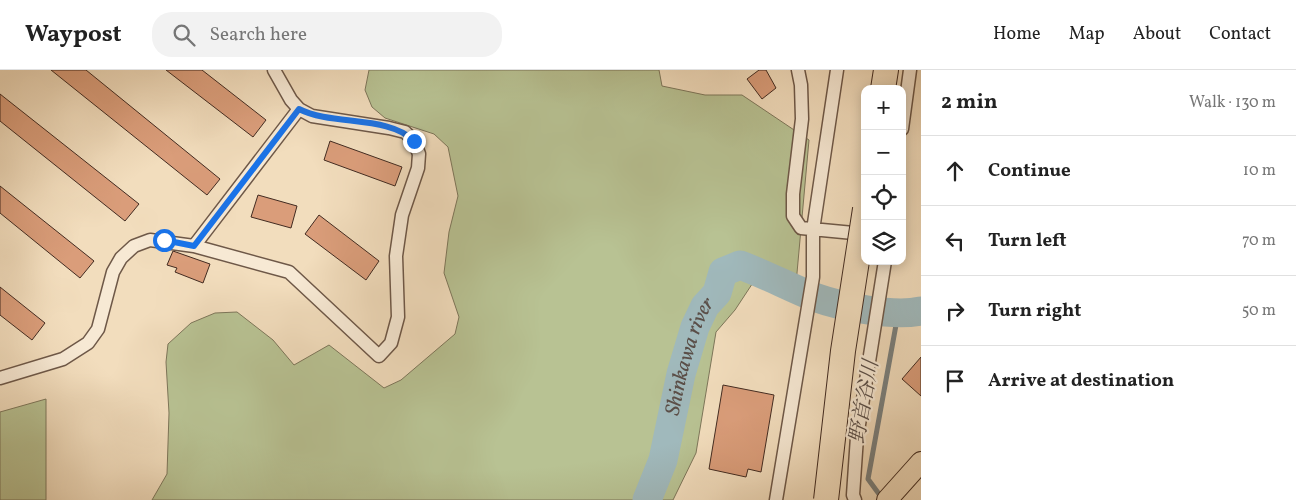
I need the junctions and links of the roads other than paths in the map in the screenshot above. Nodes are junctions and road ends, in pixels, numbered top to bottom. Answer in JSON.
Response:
{"nodes":[{"id":1,"x":274,"y":70,"type":"edge"},
{"id":2,"x":798,"y":70,"type":"edge"},
{"id":3,"x":837,"y":70,"type":"edge"},
{"id":4,"x":886,"y":70,"type":"edge"},
{"id":5,"x":910,"y":70,"type":"edge"},
{"id":6,"x":884,"y":85,"type":"edge"},
{"id":7,"x":906,"y":100,"type":"edge"},
{"id":8,"x":299,"y":109,"type":"junction"},
{"id":9,"x":863,"y":220,"type":"edge"},
{"id":10,"x":813,"y":230,"type":"junction"},
{"id":11,"x":861,"y":234,"type":"edge"},
{"id":12,"x":194,"y":246,"type":"junction"},
{"id":13,"x":884,"y":265,"type":"edge"},
{"id":14,"x":0,"y":378,"type":"edge"},
{"id":15,"x":921,"y":462,"type":"edge"},
{"id":16,"x":776,"y":500,"type":"edge"},
{"id":17,"x":826,"y":500,"type":"edge"},
{"id":18,"x":855,"y":500,"type":"edge"},
{"id":19,"x":887,"y":500,"type":"edge"}],
"edges":[{"from":1,"to":8,"type":"street"},
{"from":2,"to":10,"type":"street"},
{"from":3,"to":10,"type":"street"},
{"from":4,"to":6,"type":"highway"},
{"from":5,"to":7,"type":"street"},
{"from":8,"to":12,"type":"street"},
{"from":8,"to":12,"type":"street"},
{"from":9,"to":17,"type":"highway","bridge":true},
{"from":10,"to":11,"type":"street"},
{"from":10,"to":16,"type":"street"},
{"from":12,"to":14,"type":"street"},
{"from":13,"to":18,"type":"street"},
{"from":15,"to":19,"type":"main road"}]}
